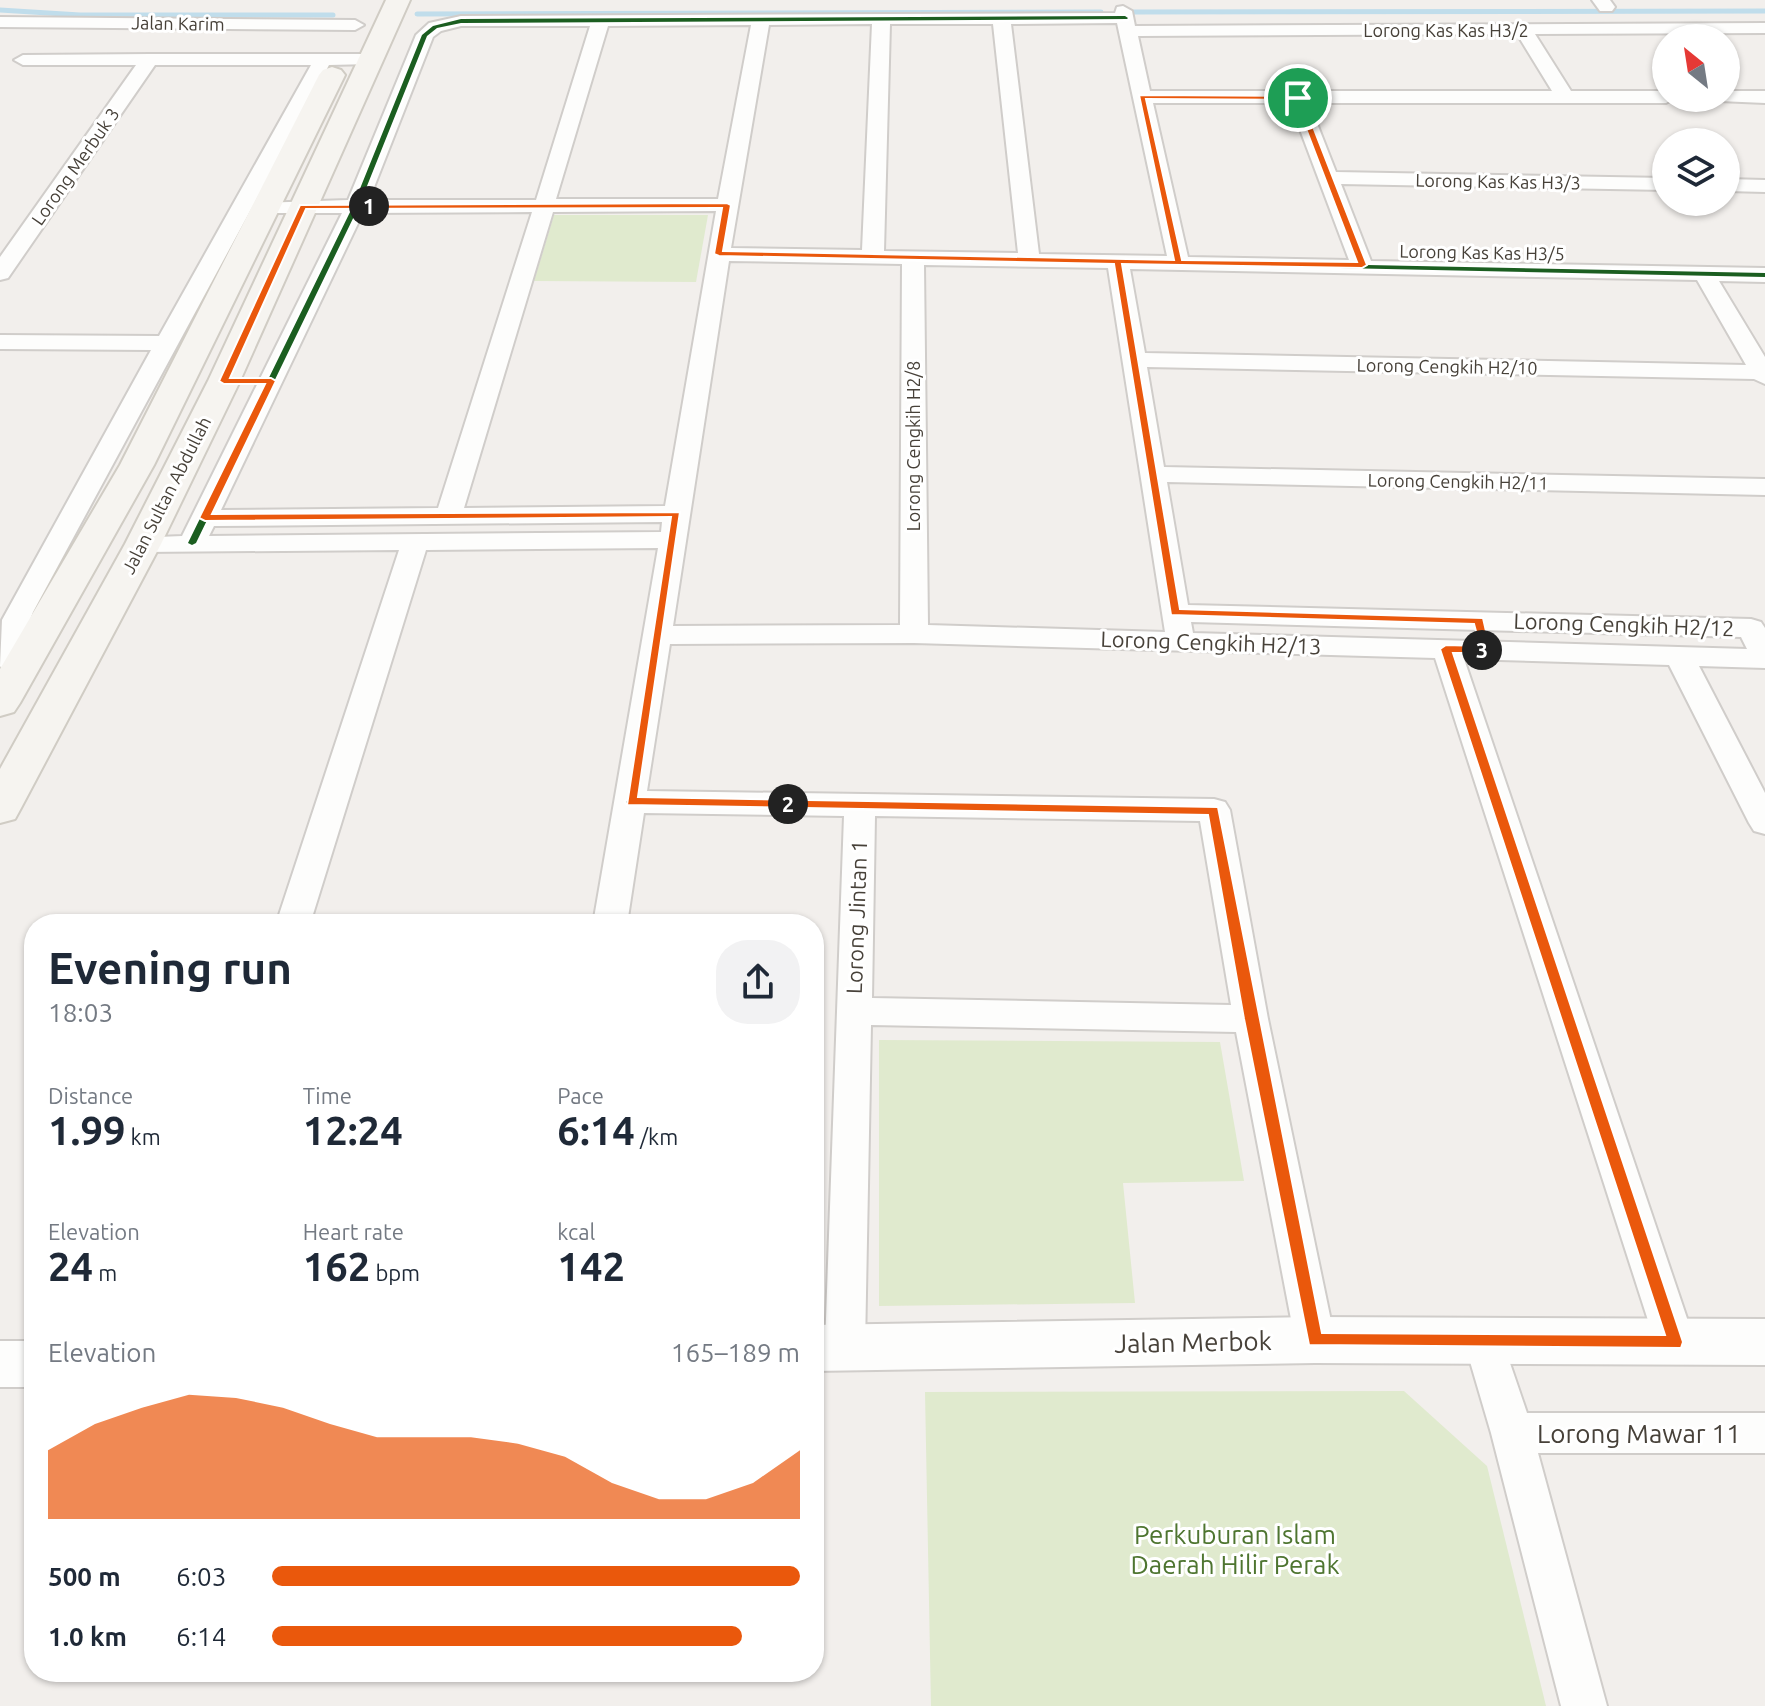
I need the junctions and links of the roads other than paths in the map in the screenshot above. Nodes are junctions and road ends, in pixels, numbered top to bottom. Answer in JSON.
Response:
{"nodes":[{"id":1,"x":398,"y":0,"type":"edge"},
{"id":2,"x":358,"y":11,"type":"edge"},
{"id":3,"x":1124,"y":16,"type":"edge"},
{"id":4,"x":1001,"y":18,"type":"junction"},
{"id":5,"x":761,"y":19,"type":"junction"},
{"id":6,"x":881,"y":19,"type":"junction"},
{"id":7,"x":601,"y":20,"type":"junction"},
{"id":8,"x":0,"y":22,"type":"edge"},
{"id":9,"x":1765,"y":28,"type":"edge"},
{"id":10,"x":1523,"y":30,"type":"junction"},
{"id":11,"x":332,"y":58,"type":"junction"},
{"id":12,"x":150,"y":59,"type":"junction"},
{"id":13,"x":23,"y":60,"type":"dead end"},
{"id":14,"x":383,"y":73,"type":"junction"},
{"id":15,"x":1141,"y":97,"type":"junction"},
{"id":16,"x":1565,"y":97,"type":"junction"},
{"id":17,"x":1652,"y":97,"type":"edge"},
{"id":18,"x":1740,"y":97,"type":"edge"},
{"id":19,"x":1765,"y":97,"type":"edge"},
{"id":20,"x":1298,"y":98,"type":"junction"},
{"id":21,"x":1330,"y":178,"type":"junction"},
{"id":22,"x":1652,"y":184,"type":"edge"},
{"id":23,"x":1740,"y":185,"type":"edge"},
{"id":24,"x":1765,"y":186,"type":"edge"},
{"id":25,"x":727,"y":205,"type":"junction"},
{"id":26,"x":303,"y":206,"type":"junction"},
{"id":27,"x":356,"y":206,"type":"junction"},
{"id":28,"x":542,"y":206,"type":"junction"},
{"id":29,"x":266,"y":207,"type":"junction"},
{"id":30,"x":719,"y":254,"type":"junction"},
{"id":31,"x":873,"y":256,"type":"junction"},
{"id":32,"x":913,"y":257,"type":"junction"},
{"id":33,"x":1029,"y":259,"type":"junction"},
{"id":34,"x":1118,"y":261,"type":"junction"},
{"id":35,"x":1179,"y":263,"type":"junction"},
{"id":36,"x":1362,"y":265,"type":"junction"},
{"id":37,"x":0,"y":273,"type":"edge"},
{"id":38,"x":1704,"y":274,"type":"junction"},
{"id":39,"x":1765,"y":275,"type":"edge"},
{"id":40,"x":0,"y":342,"type":"edge"},
{"id":41,"x":168,"y":343,"type":"junction"},
{"id":42,"x":1133,"y":360,"type":"junction"},
{"id":43,"x":1763,"y":374,"type":"edge"},
{"id":44,"x":224,"y":381,"type":"junction"},
{"id":45,"x":271,"y":381,"type":"junction"},
{"id":46,"x":1151,"y":474,"type":"junction"},
{"id":47,"x":1765,"y":487,"type":"edge"},
{"id":48,"x":449,"y":516,"type":"junction"},
{"id":49,"x":205,"y":518,"type":"junction"},
{"id":50,"x":674,"y":527,"type":"junction"},
{"id":51,"x":415,"y":542,"type":"junction"},
{"id":52,"x":192,"y":543,"type":"junction"},
{"id":53,"x":143,"y":544,"type":"junction"},
{"id":54,"x":1175,"y":613,"type":"junction"},
{"id":55,"x":1479,"y":621,"type":"junction"},
{"id":56,"x":914,"y":634,"type":"junction"},
{"id":57,"x":657,"y":635,"type":"junction"},
{"id":58,"x":1180,"y":641,"type":"junction"},
{"id":59,"x":1446,"y":649,"type":"junction"},
{"id":60,"x":1487,"y":650,"type":"junction"},
{"id":61,"x":1679,"y":656,"type":"junction"},
{"id":62,"x":1765,"y":658,"type":"edge"},
{"id":63,"x":9,"y":688,"type":"edge"},
{"id":64,"x":6,"y":785,"type":"edge"},
{"id":65,"x":631,"y":802,"type":"junction"},
{"id":66,"x":860,"y":805,"type":"junction"},
{"id":67,"x":1765,"y":823,"type":"edge"},
{"id":68,"x":296,"y":914,"type":"edge"},
{"id":69,"x":612,"y":914,"type":"edge"},
{"id":70,"x":852,"y":1011,"type":"junction"},
{"id":71,"x":1251,"y":1019,"type":"junction"},
{"id":72,"x":1315,"y":1340,"type":"junction"},
{"id":73,"x":1484,"y":1341,"type":"junction"},
{"id":74,"x":1675,"y":1342,"type":"junction"},
{"id":75,"x":1765,"y":1342,"type":"edge"},
{"id":76,"x":830,"y":1347,"type":"edge"},
{"id":77,"x":0,"y":1364,"type":"edge"},
{"id":78,"x":24,"y":1364,"type":"edge"},
{"id":79,"x":1512,"y":1433,"type":"junction"},
{"id":80,"x":1765,"y":1433,"type":"edge"},
{"id":81,"x":1584,"y":1706,"type":"edge"}],
"edges":[{"from":1,"to":14,"type":"main road","name":"Jalan Sultan Abdullah"},
{"from":2,"to":8,"type":"street","name":"Jalan Karim"},
{"from":2,"to":11,"type":"main road","name":"Jalan Sultan Abdullah"},
{"from":3,"to":4,"type":"street","name":"Lorong Kas Kas H3/2"},
{"from":3,"to":10,"type":"street","name":"Lorong Kas Kas H3/2"},
{"from":3,"to":15,"type":"street"},
{"from":4,"to":6,"type":"street","name":"Lorong Kas Kas H3/2"},
{"from":4,"to":33,"type":"street"},
{"from":5,"to":6,"type":"street","name":"Lorong Kas Kas H3/2"},
{"from":5,"to":7,"type":"street","name":"Lorong Kas Kas H3/2"},
{"from":5,"to":25,"type":"street"},
{"from":6,"to":31,"type":"street"},
{"from":7,"to":14,"type":"street","name":"Lorong Kas Kas H3/2"},
{"from":7,"to":28,"type":"street"},
{"from":9,"to":10,"type":"street","name":"Lorong Kas Kas H3/2"},
{"from":10,"to":16,"type":"street"},
{"from":11,"to":12,"type":"street"},
{"from":11,"to":14,"type":"street"},
{"from":11,"to":29,"type":"main road","name":"Jalan Sultan Abdullah"},
{"from":11,"to":41,"type":"street"},
{"from":12,"to":13,"type":"street"},
{"from":12,"to":37,"type":"street","name":"Lorong Merbuk 3"},
{"from":14,"to":26,"type":"main road","name":"Jalan Sultan Abdullah"},
{"from":14,"to":27,"type":"street","name":"Lorong Kas Kas H3/2"},
{"from":15,"to":20,"type":"street"},
{"from":15,"to":35,"type":"street"},
{"from":16,"to":17,"type":"street"},
{"from":16,"to":20,"type":"street"},
{"from":18,"to":19,"type":"street"},
{"from":20,"to":21,"type":"street"},
{"from":21,"to":22,"type":"street","name":"Lorong Kas Kas H3/3"},
{"from":21,"to":36,"type":"street"},
{"from":23,"to":24,"type":"street"},
{"from":25,"to":28,"type":"street"},
{"from":25,"to":30,"type":"street"},
{"from":26,"to":27,"type":"street"},
{"from":26,"to":29,"type":"street"},
{"from":26,"to":44,"type":"main road","name":"Jalan Sultan Abdullah"},
{"from":27,"to":28,"type":"street"},
{"from":27,"to":45,"type":"street","name":"Lorong Kas Kas H3/2"},
{"from":28,"to":48,"type":"street"},
{"from":29,"to":63,"type":"main road","name":"Jalan Sultan Abdullah"},
{"from":30,"to":31,"type":"street","name":"Lorong Kas Kas H3/5"},
{"from":30,"to":50,"type":"street"},
{"from":31,"to":32,"type":"street","name":"Lorong Kas Kas H3/5"},
{"from":32,"to":33,"type":"street","name":"Lorong Kas Kas H3/5"},
{"from":32,"to":56,"type":"street","name":"Lorong Cengkih H2/8"},
{"from":33,"to":34,"type":"street","name":"Lorong Kas Kas H3/5"},
{"from":34,"to":35,"type":"street","name":"Lorong Kas Kas H3/5"},
{"from":34,"to":42,"type":"street"},
{"from":35,"to":36,"type":"street","name":"Lorong Kas Kas H3/5"},
{"from":36,"to":38,"type":"street","name":"Lorong Kas Kas H3/5"},
{"from":38,"to":39,"type":"street","name":"Lorong Kas Kas H3/5"},
{"from":38,"to":43,"type":"street"},
{"from":40,"to":41,"type":"street"},
{"from":41,"to":63,"type":"street"},
{"from":42,"to":43,"type":"street","name":"Lorong Cengkih H2/10"},
{"from":42,"to":46,"type":"street"},
{"from":44,"to":45,"type":"street"},
{"from":44,"to":53,"type":"main road","name":"Jalan Sultan Abdullah"},
{"from":45,"to":49,"type":"street","name":"Lorong Kas Kas H3/2"},
{"from":46,"to":47,"type":"street","name":"Lorong Cengkih H2/11"},
{"from":46,"to":54,"type":"street"},
{"from":48,"to":49,"type":"street"},
{"from":48,"to":50,"type":"street"},
{"from":49,"to":52,"type":"street","name":"Lorong Kas Kas H3/2"},
{"from":50,"to":51,"type":"street"},
{"from":50,"to":57,"type":"street"},
{"from":51,"to":52,"type":"street"},
{"from":51,"to":68,"type":"street"},
{"from":52,"to":53,"type":"street"},
{"from":53,"to":64,"type":"main road","name":"Jalan Sultan Abdullah"},
{"from":54,"to":55,"type":"street","name":"Lorong Cengkih H2/12"},
{"from":54,"to":58,"type":"street"},
{"from":55,"to":60,"type":"street"},
{"from":55,"to":62,"type":"street","name":"Lorong Cengkih H2/12"},
{"from":56,"to":57,"type":"street","name":"Lorong Cengkih H2/13"},
{"from":56,"to":58,"type":"street","name":"Lorong Cengkih H2/13"},
{"from":57,"to":65,"type":"street"},
{"from":58,"to":59,"type":"street","name":"Lorong Cengkih H2/13"},
{"from":59,"to":60,"type":"street","name":"Lorong Cengkih H2/13"},
{"from":59,"to":74,"type":"street"},
{"from":60,"to":61,"type":"street","name":"Lorong Cengkih H2/13"},
{"from":61,"to":62,"type":"street","name":"Lorong Cengkih H2/13"},
{"from":61,"to":67,"type":"street"},
{"from":65,"to":66,"type":"street"},
{"from":65,"to":69,"type":"street"},
{"from":66,"to":70,"type":"street","name":"Lorong Jintan 1"},
{"from":66,"to":71,"type":"street"},
{"from":70,"to":71,"type":"street"},
{"from":70,"to":76,"type":"street","name":"Lorong Jintan 1"},
{"from":71,"to":72,"type":"street"},
{"from":72,"to":73,"type":"street","name":"Jalan Merbok"},
{"from":72,"to":76,"type":"street","name":"Jalan Merbok"},
{"from":73,"to":74,"type":"street","name":"Jalan Merbok"},
{"from":73,"to":79,"type":"street"},
{"from":74,"to":75,"type":"street","name":"Jalan Merbok"},
{"from":77,"to":78,"type":"street"},
{"from":79,"to":80,"type":"street","name":"Lorong Mawar 11"},
{"from":79,"to":81,"type":"street"}]}
